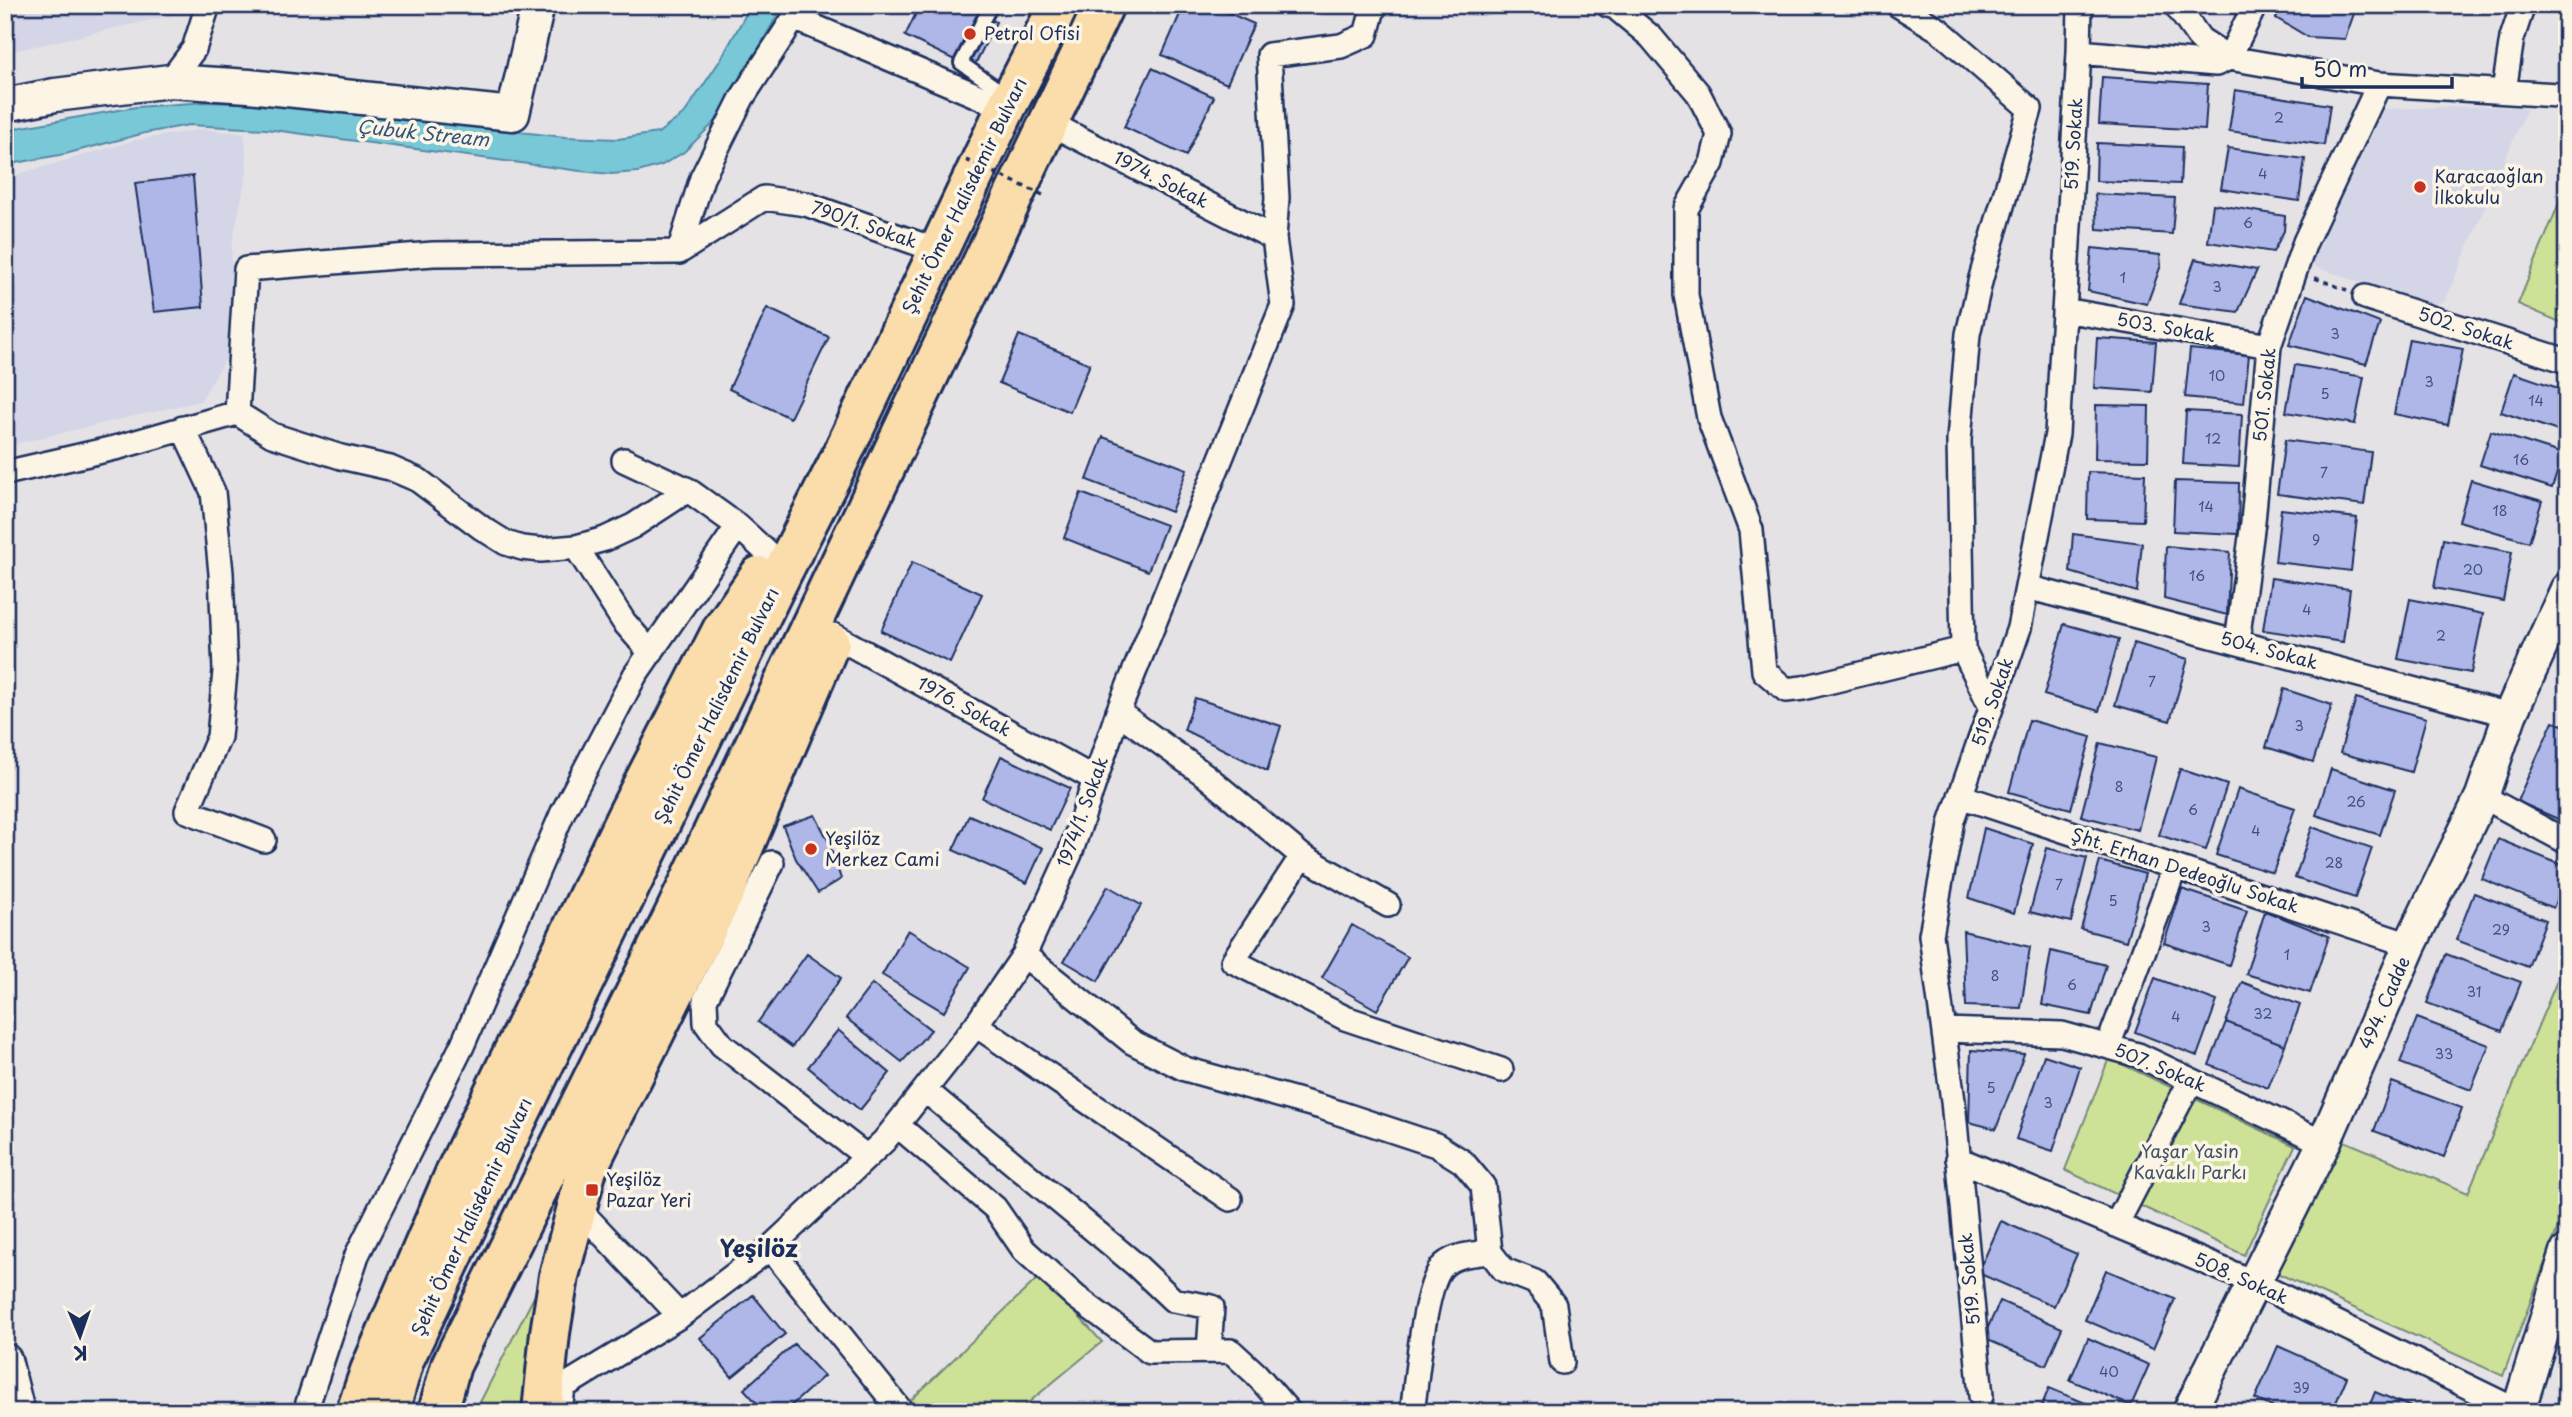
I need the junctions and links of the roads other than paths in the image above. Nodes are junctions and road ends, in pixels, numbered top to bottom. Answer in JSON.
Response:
{"nodes":[{"id":1,"x":208,"y":5,"type":"edge"},
{"id":2,"x":538,"y":5,"type":"edge"},
{"id":3,"x":992,"y":5,"type":"edge"},
{"id":4,"x":1059,"y":5,"type":"edge"},
{"id":5,"x":1104,"y":5,"type":"edge"},
{"id":6,"x":1374,"y":5,"type":"edge"},
{"id":7,"x":1608,"y":5,"type":"edge"},
{"id":8,"x":1898,"y":5,"type":"edge"},
{"id":9,"x":2080,"y":5,"type":"edge"},
{"id":10,"x":2176,"y":5,"type":"edge"},
{"id":11,"x":2255,"y":5,"type":"edge"},
{"id":12,"x":2523,"y":5,"type":"edge"},
{"id":13,"x":2079,"y":52,"type":"junction"},
{"id":14,"x":2229,"y":58,"type":"junction"},
{"id":15,"x":170,"y":81,"type":"junction"},
{"id":16,"x":2379,"y":85,"type":"junction"},
{"id":17,"x":2504,"y":91,"type":"junction"},
{"id":18,"x":2567,"y":99,"type":"edge"},
{"id":19,"x":1009,"y":103,"type":"junction"},
{"id":20,"x":5,"y":105,"type":"edge"},
{"id":21,"x":1049,"y":122,"type":"junction"},
{"id":22,"x":1274,"y":238,"type":"junction"},
{"id":23,"x":939,"y":251,"type":"junction"},
{"id":24,"x":679,"y":252,"type":"junction"},
{"id":25,"x":2365,"y":297,"type":"road end"},
{"id":26,"x":2064,"y":310,"type":"junction"},
{"id":27,"x":2269,"y":346,"type":"junction"},
{"id":28,"x":2567,"y":361,"type":"edge"},
{"id":29,"x":237,"y":413,"type":"junction"},
{"id":30,"x":183,"y":428,"type":"junction"},
{"id":31,"x":892,"y":456,"type":"junction"},
{"id":32,"x":624,"y":460,"type":"dead end"},
{"id":33,"x":837,"y":465,"type":"junction"},
{"id":34,"x":5,"y":472,"type":"edge"},
{"id":35,"x":688,"y":490,"type":"junction"},
{"id":36,"x":738,"y":526,"type":"junction"},
{"id":37,"x":576,"y":547,"type":"junction"},
{"id":38,"x":772,"y":557,"type":"junction"},
{"id":39,"x":2027,"y":587,"type":"junction"},
{"id":40,"x":2567,"y":589,"type":"edge"},
{"id":41,"x":833,"y":635,"type":"junction"},
{"id":42,"x":2237,"y":642,"type":"junction"},
{"id":43,"x":1963,"y":649,"type":"junction"},
{"id":44,"x":651,"y":653,"type":"junction"},
{"id":45,"x":1991,"y":708,"type":"junction"},
{"id":46,"x":1118,"y":712,"type":"junction"},
{"id":47,"x":2511,"y":715,"type":"junction"},
{"id":48,"x":1096,"y":779,"type":"junction"},
{"id":49,"x":1960,"y":796,"type":"junction"},
{"id":50,"x":2482,"y":796,"type":"junction"},
{"id":51,"x":264,"y":840,"type":"dead end"},
{"id":52,"x":2567,"y":842,"type":"edge"},
{"id":53,"x":1302,"y":856,"type":"junction"},
{"id":54,"x":772,"y":863,"type":"dead end"},
{"id":55,"x":2175,"y":867,"type":"junction"},
{"id":56,"x":1388,"y":905,"type":"dead end"},
{"id":57,"x":2410,"y":945,"type":"junction"},
{"id":58,"x":1024,"y":955,"type":"junction"},
{"id":59,"x":976,"y":1025,"type":"junction"},
{"id":60,"x":1944,"y":1030,"type":"junction"},
{"id":61,"x":2108,"y":1046,"type":"junction"},
{"id":62,"x":1501,"y":1070,"type":"dead end"},
{"id":63,"x":2190,"y":1080,"type":"junction"},
{"id":64,"x":925,"y":1090,"type":"junction"},
{"id":65,"x":897,"y":1125,"type":"junction"},
{"id":66,"x":2324,"y":1143,"type":"junction"},
{"id":67,"x":867,"y":1157,"type":"junction"},
{"id":68,"x":1958,"y":1159,"type":"junction"},
{"id":69,"x":1230,"y":1199,"type":"dead end"},
{"id":70,"x":577,"y":1208,"type":"junction"},
{"id":71,"x":2116,"y":1225,"type":"junction"},
{"id":72,"x":770,"y":1248,"type":"junction"},
{"id":73,"x":1490,"y":1252,"type":"junction"},
{"id":74,"x":2567,"y":1252,"type":"edge"},
{"id":75,"x":2253,"y":1282,"type":"junction"},
{"id":76,"x":680,"y":1316,"type":"junction"},
{"id":77,"x":1209,"y":1351,"type":"junction"},
{"id":78,"x":5,"y":1360,"type":"edge"},
{"id":79,"x":1562,"y":1362,"type":"dead end"},
{"id":80,"x":1980,"y":1396,"type":"dead end"},
{"id":81,"x":1413,"y":1406,"type":"dead end"},
{"id":82,"x":18,"y":1412,"type":"edge"},
{"id":83,"x":305,"y":1412,"type":"edge"},
{"id":84,"x":356,"y":1412,"type":"edge"},
{"id":85,"x":390,"y":1412,"type":"edge"},
{"id":86,"x":438,"y":1412,"type":"edge"},
{"id":87,"x":542,"y":1412,"type":"edge"},
{"id":88,"x":560,"y":1412,"type":"edge"},
{"id":89,"x":902,"y":1412,"type":"edge"},
{"id":90,"x":1289,"y":1412,"type":"edge"},
{"id":91,"x":2189,"y":1412,"type":"edge"},
{"id":92,"x":2519,"y":1412,"type":"edge"}],
"edges":[{"from":1,"to":15,"type":"street"},
{"from":2,"to":15,"type":"street"},
{"from":3,"to":19,"type":"lane"},
{"from":4,"to":19,"type":"highway","name":"Şehit Ömer Halisdemir Bulvarı"},
{"from":5,"to":21,"type":"highway"},
{"from":6,"to":22,"type":"street"},
{"from":7,"to":43,"type":"street"},
{"from":8,"to":43,"type":"street"},
{"from":9,"to":13,"type":"street","name":"519. Sokak"},
{"from":10,"to":14,"type":"street"},
{"from":11,"to":14,"type":"street"},
{"from":12,"to":17,"type":"street"},
{"from":13,"to":14,"type":"street"},
{"from":13,"to":26,"type":"street","name":"519. Sokak"},
{"from":14,"to":16,"type":"street"},
{"from":15,"to":20,"type":"street"},
{"from":16,"to":17,"type":"street"},
{"from":16,"to":27,"type":"street","name":"501. Sokak"},
{"from":17,"to":18,"type":"street"},
{"from":19,"to":23,"type":"highway","name":"Şehit Ömer Halisdemir Bulvarı"},
{"from":19,"to":24,"type":"street"},
{"from":21,"to":22,"type":"street","name":"1974. Sokak"},
{"from":21,"to":31,"type":"highway"},
{"from":22,"to":46,"type":"street","name":"1974/1. Sokak"},
{"from":23,"to":24,"type":"street","name":"790/1. Sokak"},
{"from":23,"to":33,"type":"highway","name":"Şehit Ömer Halisdemir Bulvarı"},
{"from":24,"to":29,"type":"street"},
{"from":25,"to":28,"type":"street","name":"502. Sokak"},
{"from":26,"to":27,"type":"street","name":"503. Sokak"},
{"from":26,"to":39,"type":"street","name":"519. Sokak"},
{"from":27,"to":42,"type":"street","name":"501. Sokak"},
{"from":29,"to":30,"type":"street"},
{"from":29,"to":37,"type":"street"},
{"from":30,"to":34,"type":"street"},
{"from":30,"to":51,"type":"street"},
{"from":31,"to":41,"type":"highway"},
{"from":31,"to":86,"type":"highway"},
{"from":32,"to":35,"type":"street"},
{"from":33,"to":38,"type":"highway"},
{"from":33,"to":85,"type":"highway","name":"Şehit Ömer Halisdemir Bulvarı"},
{"from":35,"to":36,"type":"street"},
{"from":35,"to":37,"type":"street"},
{"from":36,"to":38,"type":"street"},
{"from":36,"to":44,"type":"street"},
{"from":37,"to":44,"type":"street"},
{"from":38,"to":84,"type":"highway"},
{"from":39,"to":42,"type":"street","name":"504. Sokak"},
{"from":39,"to":45,"type":"street","name":"519. Sokak"},
{"from":40,"to":47,"type":"street","name":"494. Cadde"},
{"from":41,"to":48,"type":"street","name":"1976. Sokak"},
{"from":41,"to":70,"type":"highway"},
{"from":42,"to":47,"type":"street","name":"504. Sokak"},
{"from":43,"to":45,"type":"street"},
{"from":44,"to":83,"type":"street"},
{"from":45,"to":49,"type":"street","name":"519. Sokak"},
{"from":46,"to":48,"type":"street","name":"1974/1. Sokak"},
{"from":46,"to":53,"type":"street"},
{"from":47,"to":50,"type":"street","name":"494. Cadde"},
{"from":48,"to":58,"type":"street","name":"1974/1. Sokak"},
{"from":49,"to":55,"type":"street","name":"Şht. Erhan Dedeoğlu Sokak"},
{"from":49,"to":60,"type":"street","name":"519. Sokak"},
{"from":50,"to":52,"type":"street"},
{"from":50,"to":57,"type":"street","name":"494. Cadde"},
{"from":53,"to":56,"type":"street"},
{"from":53,"to":62,"type":"street"},
{"from":54,"to":67,"type":"street"},
{"from":55,"to":57,"type":"street","name":"Şht. Erhan Dedeoğlu Sokak"},
{"from":55,"to":61,"type":"street"},
{"from":57,"to":66,"type":"street","name":"494. Cadde"},
{"from":58,"to":59,"type":"street","name":"1974/1. Sokak"},
{"from":58,"to":73,"type":"street"},
{"from":59,"to":64,"type":"street","name":"1974/1. Sokak"},
{"from":59,"to":69,"type":"street"},
{"from":60,"to":61,"type":"street","name":"507. Sokak"},
{"from":60,"to":68,"type":"street","name":"519. Sokak"},
{"from":61,"to":63,"type":"street","name":"507. Sokak"},
{"from":63,"to":66,"type":"street","name":"507. Sokak"},
{"from":63,"to":71,"type":"street"},
{"from":64,"to":65,"type":"street","name":"1974/1. Sokak"},
{"from":64,"to":77,"type":"street"},
{"from":65,"to":67,"type":"street","name":"1974/1. Sokak"},
{"from":65,"to":77,"type":"street"},
{"from":66,"to":75,"type":"street","name":"494. Cadde"},
{"from":67,"to":72,"type":"street","name":"1974/1. Sokak"},
{"from":68,"to":71,"type":"street","name":"508. Sokak"},
{"from":68,"to":80,"type":"street","name":"519. Sokak"},
{"from":70,"to":76,"type":"street"},
{"from":70,"to":87,"type":"highway"},
{"from":71,"to":75,"type":"street","name":"508. Sokak"},
{"from":72,"to":76,"type":"street","name":"1974/1. Sokak"},
{"from":72,"to":89,"type":"street"},
{"from":73,"to":79,"type":"street"},
{"from":73,"to":81,"type":"street"},
{"from":74,"to":92,"type":"street"},
{"from":75,"to":91,"type":"street","name":"494. Cadde"},
{"from":75,"to":92,"type":"street","name":"508. Sokak"},
{"from":76,"to":88,"type":"street","name":"1974/1. Sokak"},
{"from":77,"to":90,"type":"street"},
{"from":78,"to":82,"type":"street"}]}
